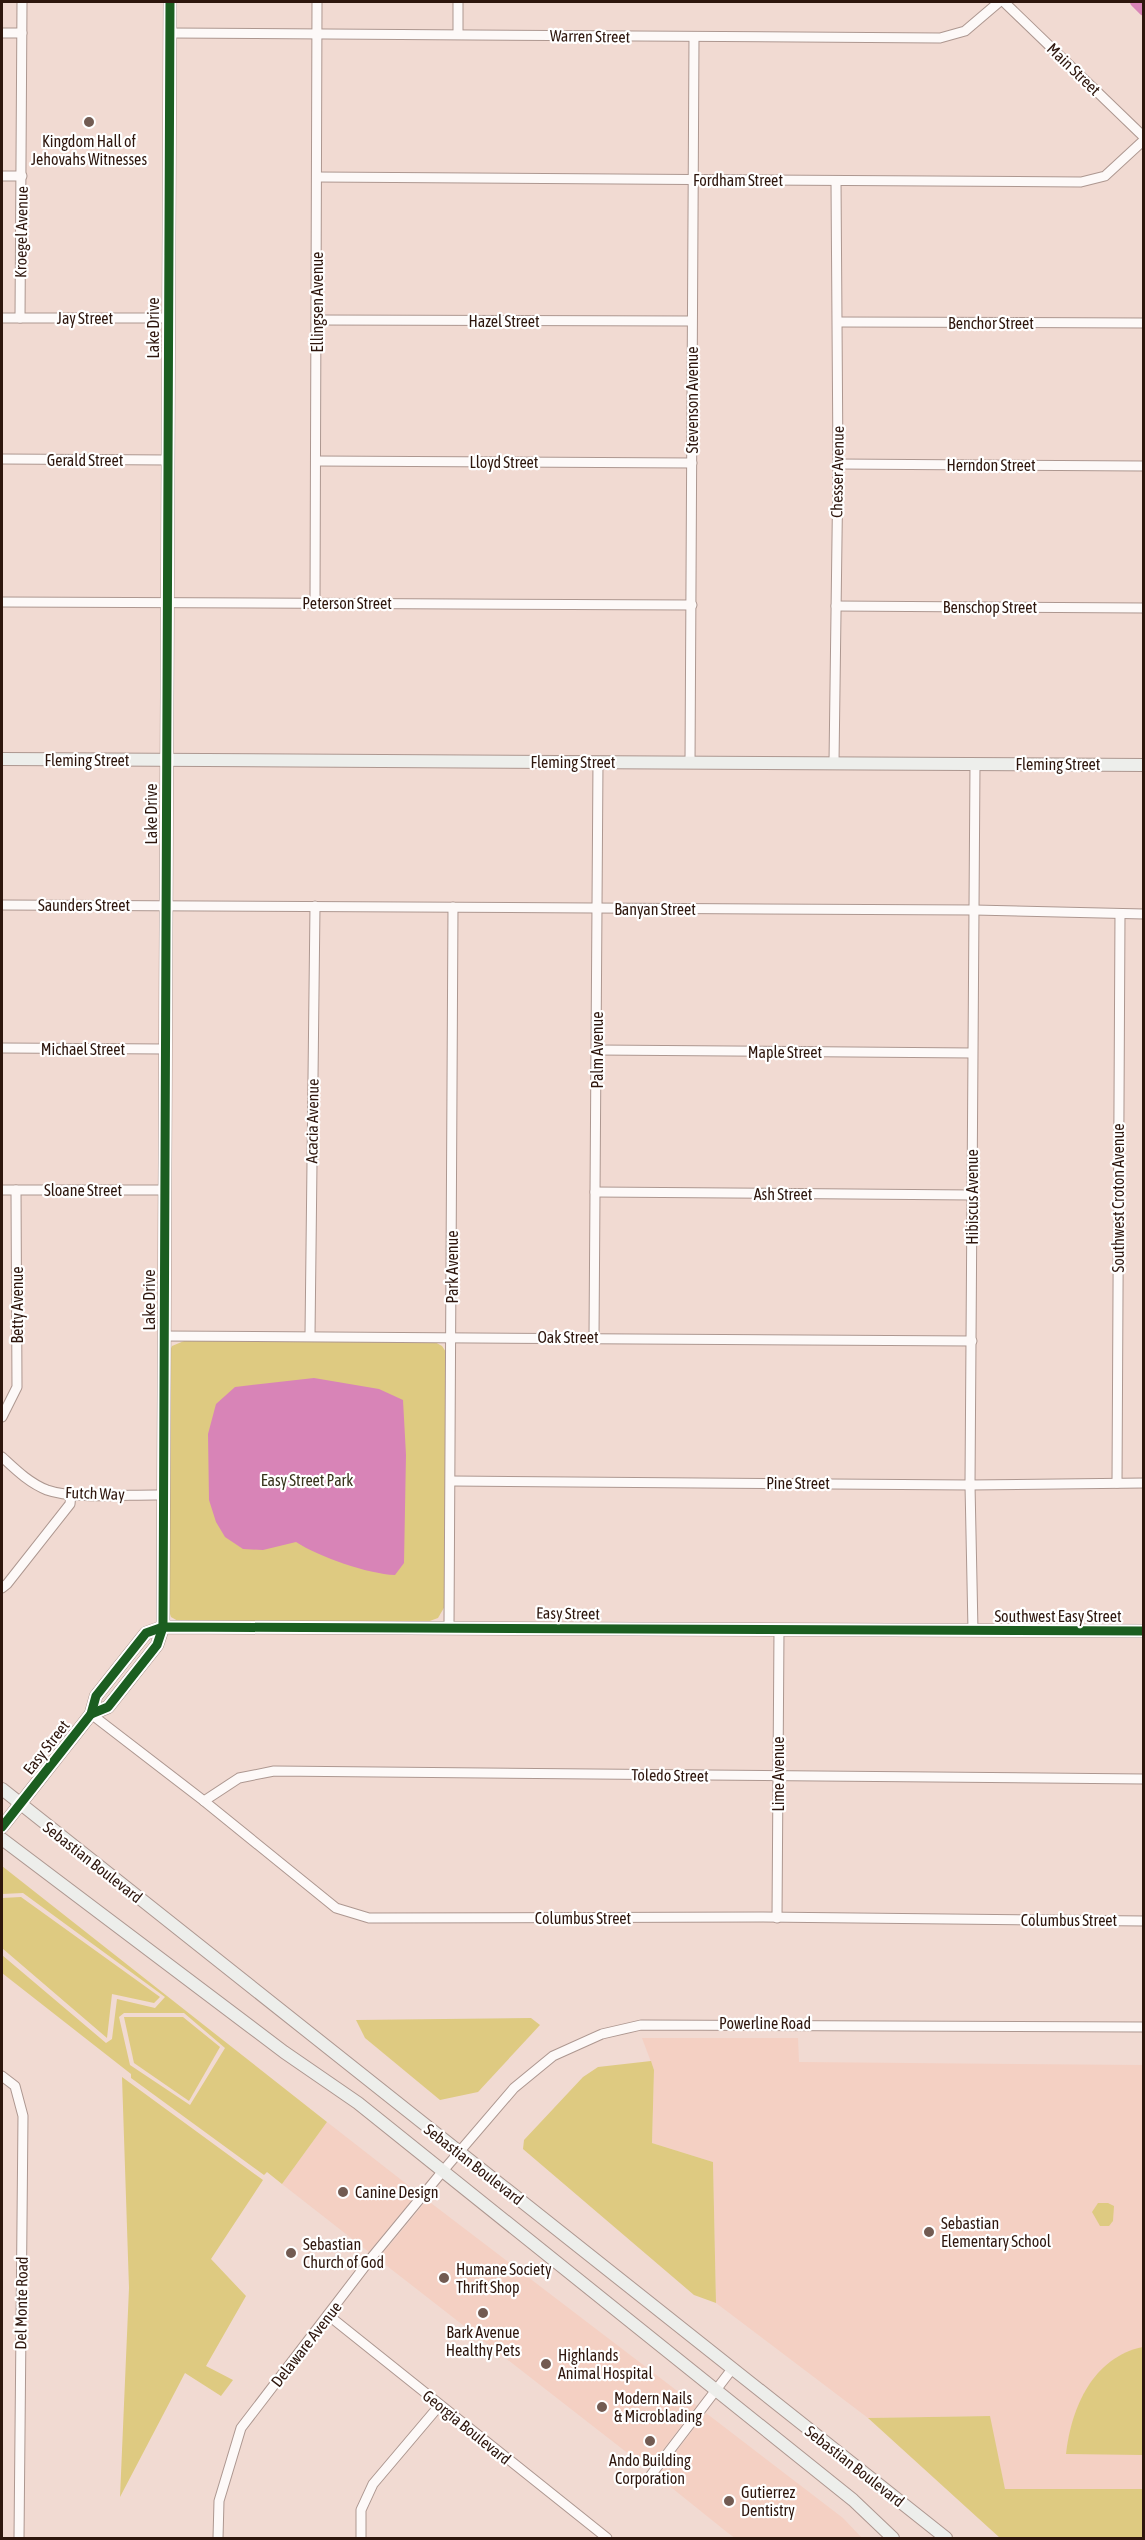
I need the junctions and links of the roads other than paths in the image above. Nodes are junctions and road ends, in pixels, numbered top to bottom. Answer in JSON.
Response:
{"nodes":[{"id":1,"x":22,"y":2,"type":"edge"},
{"id":2,"x":170,"y":2,"type":"edge"},
{"id":3,"x":317,"y":2,"type":"edge"},
{"id":4,"x":458,"y":2,"type":"edge"},
{"id":5,"x":999,"y":2,"type":"edge"},
{"id":6,"x":1004,"y":2,"type":"edge"},
{"id":7,"x":2,"y":33,"type":"edge"},
{"id":8,"x":22,"y":33,"type":"junction"},
{"id":9,"x":170,"y":33,"type":"junction"},
{"id":10,"x":458,"y":34,"type":"junction"},
{"id":11,"x":317,"y":35,"type":"junction"},
{"id":12,"x":694,"y":38,"type":"junction"},
{"id":13,"x":1143,"y":139,"type":"edge"},
{"id":14,"x":2,"y":176,"type":"edge"},
{"id":15,"x":22,"y":176,"type":"junction"},
{"id":16,"x":317,"y":177,"type":"junction"},
{"id":17,"x":692,"y":180,"type":"junction"},
{"id":18,"x":836,"y":181,"type":"junction"},
{"id":19,"x":2,"y":318,"type":"edge"},
{"id":20,"x":20,"y":318,"type":"junction"},
{"id":21,"x":168,"y":318,"type":"junction"},
{"id":22,"x":317,"y":320,"type":"junction"},
{"id":23,"x":691,"y":321,"type":"junction"},
{"id":24,"x":838,"y":322,"type":"junction"},
{"id":25,"x":1143,"y":323,"type":"edge"},
{"id":26,"x":2,"y":459,"type":"edge"},
{"id":27,"x":168,"y":460,"type":"junction"},
{"id":28,"x":316,"y":461,"type":"junction"},
{"id":29,"x":692,"y":463,"type":"junction"},
{"id":30,"x":838,"y":464,"type":"junction"},
{"id":31,"x":1143,"y":466,"type":"edge"},
{"id":32,"x":2,"y":602,"type":"edge"},
{"id":33,"x":167,"y":603,"type":"junction"},
{"id":34,"x":315,"y":603,"type":"junction"},
{"id":35,"x":692,"y":605,"type":"junction"},
{"id":36,"x":836,"y":606,"type":"junction"},
{"id":37,"x":1143,"y":608,"type":"edge"},
{"id":38,"x":2,"y":759,"type":"edge"},
{"id":39,"x":166,"y":760,"type":"junction"},
{"id":40,"x":598,"y":762,"type":"junction"},
{"id":41,"x":690,"y":762,"type":"junction"},
{"id":42,"x":834,"y":763,"type":"junction"},
{"id":43,"x":975,"y":764,"type":"junction"},
{"id":44,"x":1143,"y":765,"type":"edge"},
{"id":45,"x":2,"y":905,"type":"edge"},
{"id":46,"x":166,"y":906,"type":"junction"},
{"id":47,"x":315,"y":906,"type":"junction"},
{"id":48,"x":453,"y":907,"type":"junction"},
{"id":49,"x":597,"y":908,"type":"junction"},
{"id":50,"x":974,"y":910,"type":"junction"},
{"id":51,"x":1120,"y":914,"type":"junction"},
{"id":52,"x":1143,"y":914,"type":"edge"},
{"id":53,"x":2,"y":1048,"type":"edge"},
{"id":54,"x":165,"y":1049,"type":"junction"},
{"id":55,"x":597,"y":1050,"type":"junction"},
{"id":56,"x":972,"y":1053,"type":"junction"},
{"id":57,"x":2,"y":1190,"type":"edge"},
{"id":58,"x":16,"y":1190,"type":"junction"},
{"id":59,"x":164,"y":1190,"type":"junction"},
{"id":60,"x":595,"y":1192,"type":"junction"},
{"id":61,"x":972,"y":1195,"type":"junction"},
{"id":62,"x":310,"y":1335,"type":"junction"},
{"id":63,"x":164,"y":1336,"type":"junction"},
{"id":64,"x":452,"y":1337,"type":"junction"},
{"id":65,"x":594,"y":1337,"type":"junction"},
{"id":66,"x":972,"y":1341,"type":"junction"},
{"id":67,"x":2,"y":1417,"type":"edge"},
{"id":68,"x":2,"y":1457,"type":"edge"},
{"id":69,"x":452,"y":1481,"type":"junction"},
{"id":70,"x":1117,"y":1483,"type":"junction"},
{"id":71,"x":1143,"y":1483,"type":"edge"},
{"id":72,"x":970,"y":1485,"type":"junction"},
{"id":73,"x":71,"y":1494,"type":"junction"},
{"id":74,"x":163,"y":1495,"type":"junction"},
{"id":75,"x":2,"y":1588,"type":"edge"},
{"id":76,"x":449,"y":1626,"type":"junction"},
{"id":77,"x":163,"y":1627,"type":"junction"},
{"id":78,"x":779,"y":1630,"type":"junction"},
{"id":79,"x":973,"y":1630,"type":"junction"},
{"id":80,"x":1143,"y":1631,"type":"edge"},
{"id":81,"x":91,"y":1714,"type":"junction"},
{"id":82,"x":777,"y":1776,"type":"junction"},
{"id":83,"x":1143,"y":1779,"type":"edge"},
{"id":84,"x":2,"y":1789,"type":"edge"},
{"id":85,"x":204,"y":1801,"type":"junction"},
{"id":86,"x":20,"y":1804,"type":"junction"},
{"id":87,"x":2,"y":1827,"type":"edge"},
{"id":88,"x":2,"y":1839,"type":"edge"},
{"id":89,"x":777,"y":1918,"type":"junction"},
{"id":90,"x":1143,"y":1921,"type":"edge"},
{"id":91,"x":1143,"y":2027,"type":"edge"},
{"id":92,"x":2,"y":2076,"type":"edge"},
{"id":93,"x":459,"y":2151,"type":"junction"},
{"id":94,"x":442,"y":2172,"type":"junction"},
{"id":95,"x":328,"y":2315,"type":"junction"},
{"id":96,"x":732,"y":2369,"type":"junction"},
{"id":97,"x":716,"y":2391,"type":"junction"},
{"id":98,"x":439,"y":2406,"type":"junction"},
{"id":99,"x":651,"y":2475,"type":"dead end"},
{"id":100,"x":19,"y":2538,"type":"edge"},
{"id":101,"x":218,"y":2538,"type":"edge"},
{"id":102,"x":361,"y":2538,"type":"edge"},
{"id":103,"x":607,"y":2538,"type":"edge"},
{"id":104,"x":892,"y":2538,"type":"edge"},
{"id":105,"x":946,"y":2538,"type":"edge"}],
"edges":[{"from":1,"to":8,"type":"street","name":"Kroegel Avenue"},
{"from":2,"to":9,"type":"street","name":"Lake Drive"},
{"from":3,"to":11,"type":"street","name":"Ellingsen Avenue"},
{"from":4,"to":10,"type":"street"},
{"from":5,"to":12,"type":"street","name":"Warren Street"},
{"from":6,"to":13,"type":"street","name":"Main Street"},
{"from":7,"to":8,"type":"street"},
{"from":8,"to":15,"type":"street","name":"Kroegel Avenue"},
{"from":9,"to":11,"type":"street","name":"Warren Street"},
{"from":9,"to":21,"type":"street","name":"Lake Drive"},
{"from":10,"to":11,"type":"street","name":"Warren Street"},
{"from":10,"to":12,"type":"street","name":"Warren Street"},
{"from":11,"to":16,"type":"street","name":"Ellingsen Avenue"},
{"from":12,"to":17,"type":"street","name":"Stevenson Avenue"},
{"from":13,"to":18,"type":"street","name":"Fordham Street"},
{"from":14,"to":15,"type":"street"},
{"from":15,"to":20,"type":"street","name":"Kroegel Avenue"},
{"from":16,"to":17,"type":"street","name":"Fordham Street"},
{"from":16,"to":22,"type":"street","name":"Ellingsen Avenue"},
{"from":17,"to":18,"type":"street","name":"Fordham Street"},
{"from":17,"to":23,"type":"street","name":"Stevenson Avenue"},
{"from":18,"to":24,"type":"street","name":"Chesser Avenue"},
{"from":19,"to":20,"type":"street","name":"Jay Street"},
{"from":20,"to":21,"type":"street","name":"Jay Street"},
{"from":21,"to":27,"type":"street","name":"Lake Drive"},
{"from":22,"to":23,"type":"street","name":"Hazel Street"},
{"from":22,"to":28,"type":"street","name":"Ellingsen Avenue"},
{"from":23,"to":29,"type":"street","name":"Stevenson Avenue"},
{"from":24,"to":25,"type":"street","name":"Benchor Street"},
{"from":24,"to":30,"type":"street","name":"Chesser Avenue"},
{"from":26,"to":27,"type":"street","name":"Gerald Street"},
{"from":27,"to":33,"type":"street","name":"Lake Drive"},
{"from":28,"to":29,"type":"street","name":"Lloyd Street"},
{"from":28,"to":34,"type":"street","name":"Ellingsen Avenue"},
{"from":29,"to":35,"type":"street","name":"Stevenson Avenue"},
{"from":30,"to":31,"type":"street","name":"Herndon Street"},
{"from":30,"to":36,"type":"street","name":"Chesser Avenue"},
{"from":32,"to":33,"type":"street","name":"Peterson Street"},
{"from":33,"to":34,"type":"street","name":"Peterson Street"},
{"from":33,"to":39,"type":"street","name":"Lake Drive"},
{"from":34,"to":35,"type":"street","name":"Peterson Street"},
{"from":35,"to":41,"type":"street","name":"Stevenson Avenue"},
{"from":36,"to":37,"type":"street","name":"Benschop Street"},
{"from":36,"to":42,"type":"street","name":"Chesser Avenue"},
{"from":38,"to":39,"type":"street","name":"Fleming Street"},
{"from":39,"to":40,"type":"street","name":"Fleming Street"},
{"from":39,"to":46,"type":"street","name":"Lake Drive"},
{"from":40,"to":41,"type":"street","name":"Fleming Street"},
{"from":40,"to":49,"type":"street","name":"Palm Avenue"},
{"from":41,"to":42,"type":"street","name":"Fleming Street"},
{"from":42,"to":43,"type":"street","name":"Fleming Street"},
{"from":43,"to":44,"type":"street","name":"Fleming Street"},
{"from":43,"to":50,"type":"street","name":"Hibiscus Avenue"},
{"from":45,"to":46,"type":"street","name":"Saunders Street"},
{"from":46,"to":47,"type":"street","name":"Banyan Street"},
{"from":46,"to":54,"type":"street","name":"Lake Drive"},
{"from":47,"to":48,"type":"street","name":"Banyan Street"},
{"from":47,"to":62,"type":"street","name":"Acacia Avenue"},
{"from":48,"to":49,"type":"street","name":"Banyan Street"},
{"from":48,"to":64,"type":"street","name":"Park Avenue"},
{"from":49,"to":50,"type":"street","name":"Banyan Street"},
{"from":49,"to":55,"type":"street","name":"Palm Avenue"},
{"from":50,"to":51,"type":"street","name":"Banyan Street"},
{"from":50,"to":56,"type":"street","name":"Hibiscus Avenue"},
{"from":51,"to":52,"type":"street","name":"Banyan Street"},
{"from":51,"to":70,"type":"street","name":"Southwest Croton Avenue"},
{"from":53,"to":54,"type":"street","name":"Michael Street"},
{"from":54,"to":59,"type":"street","name":"Lake Drive"},
{"from":55,"to":56,"type":"street","name":"Maple Street"},
{"from":55,"to":60,"type":"street","name":"Palm Avenue"},
{"from":56,"to":61,"type":"street","name":"Hibiscus Avenue"},
{"from":57,"to":58,"type":"street","name":"Sloane Street"},
{"from":58,"to":59,"type":"street","name":"Sloane Street"},
{"from":58,"to":67,"type":"street","name":"Betty Avenue"},
{"from":59,"to":63,"type":"street","name":"Lake Drive"},
{"from":60,"to":61,"type":"street","name":"Ash Street"},
{"from":60,"to":65,"type":"street","name":"Palm Avenue"},
{"from":61,"to":66,"type":"street","name":"Hibiscus Avenue"},
{"from":62,"to":63,"type":"street","name":"Oak Street"},
{"from":62,"to":64,"type":"street","name":"Oak Street"},
{"from":63,"to":74,"type":"street","name":"Lake Drive"},
{"from":64,"to":65,"type":"street","name":"Oak Street"},
{"from":64,"to":69,"type":"street","name":"Park Avenue"},
{"from":65,"to":66,"type":"street","name":"Oak Street"},
{"from":66,"to":72,"type":"street","name":"Hibiscus Avenue"},
{"from":68,"to":73,"type":"street","name":"Futch Way"},
{"from":69,"to":72,"type":"street","name":"Pine Street"},
{"from":69,"to":76,"type":"street","name":"Park Avenue"},
{"from":70,"to":71,"type":"street","name":"Pine Street"},
{"from":70,"to":72,"type":"street","name":"Pine Street"},
{"from":72,"to":79,"type":"street","name":"Hibiscus Avenue"},
{"from":73,"to":74,"type":"street","name":"Futch Way"},
{"from":73,"to":75,"type":"street"},
{"from":74,"to":77,"type":"street","name":"Lake Drive"},
{"from":76,"to":77,"type":"street","name":"Easy Street"},
{"from":76,"to":78,"type":"street","name":"Easy Street"},
{"from":77,"to":81,"type":"street","name":"Easy Street"},
{"from":78,"to":79,"type":"street","name":"Easy Street"},
{"from":78,"to":82,"type":"street","name":"Lime Avenue"},
{"from":79,"to":80,"type":"street","name":"Southwest Easy Street"},
{"from":81,"to":85,"type":"street","name":"Columbus Street"},
{"from":81,"to":86,"type":"street","name":"Easy Street"},
{"from":82,"to":83,"type":"street","name":"Toledo Street"},
{"from":82,"to":85,"type":"street","name":"Toledo Street"},
{"from":82,"to":89,"type":"street","name":"Lime Avenue"},
{"from":84,"to":86,"type":"street","name":"Sebastian Boulevard"},
{"from":85,"to":89,"type":"street","name":"Columbus Street"},
{"from":86,"to":87,"type":"street","name":"Easy Street"},
{"from":86,"to":93,"type":"street","name":"Sebastian Boulevard"},
{"from":88,"to":94,"type":"street","name":"Sebastian Boulevard"},
{"from":89,"to":90,"type":"street","name":"Columbus Street"},
{"from":91,"to":93,"type":"street","name":"Powerline Road"},
{"from":92,"to":100,"type":"street","name":"Del Monte Road"},
{"from":93,"to":94,"type":"street","name":"Powerline Road"},
{"from":93,"to":96,"type":"street","name":"Sebastian Boulevard"},
{"from":94,"to":95,"type":"street","name":"Delaware Avenue"},
{"from":94,"to":97,"type":"street","name":"Sebastian Boulevard"},
{"from":95,"to":98,"type":"street","name":"Georgia Boulevard"},
{"from":95,"to":101,"type":"street","name":"Delaware Avenue"},
{"from":96,"to":97,"type":"street"},
{"from":96,"to":105,"type":"street","name":"Sebastian Boulevard"},
{"from":97,"to":99,"type":"street"},
{"from":97,"to":104,"type":"street","name":"Sebastian Boulevard"},
{"from":98,"to":102,"type":"street"},
{"from":98,"to":103,"type":"street","name":"Georgia Boulevard"}]}
